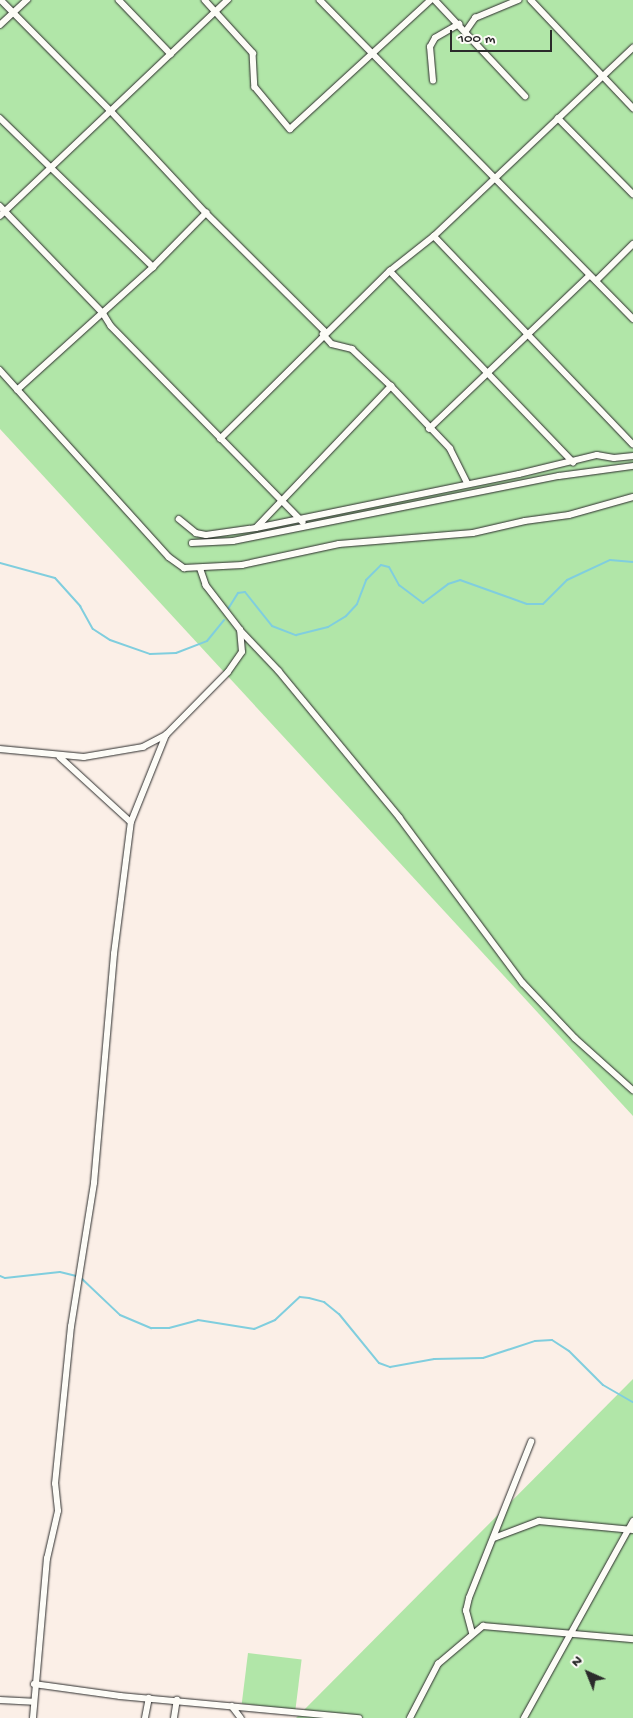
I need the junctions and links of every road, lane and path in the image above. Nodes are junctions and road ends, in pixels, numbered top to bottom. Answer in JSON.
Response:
{"nodes":[{"id":1,"x":1,"y":0,"type":"edge"},
{"id":2,"x":27,"y":0,"type":"edge"},
{"id":3,"x":119,"y":0,"type":"edge"},
{"id":4,"x":204,"y":0,"type":"edge"},
{"id":5,"x":228,"y":0,"type":"edge"},
{"id":6,"x":320,"y":0,"type":"edge"},
{"id":7,"x":431,"y":0,"type":"edge"},
{"id":8,"x":435,"y":0,"type":"edge"},
{"id":9,"x":518,"y":0,"type":"edge"},
{"id":10,"x":531,"y":0,"type":"edge"},
{"id":11,"x":12,"y":12,"type":"junction"},
{"id":12,"x":216,"y":12,"type":"junction"},
{"id":13,"x":459,"y":24,"type":"junction"},
{"id":14,"x":0,"y":25,"type":"edge"},
{"id":15,"x":466,"y":31,"type":"junction"},
{"id":16,"x":633,"y":48,"type":"edge"},
{"id":17,"x":374,"y":53,"type":"junction"},
{"id":18,"x":171,"y":54,"type":"junction"},
{"id":19,"x":602,"y":77,"type":"junction"},
{"id":20,"x":432,"y":81,"type":"dead end"},
{"id":21,"x":525,"y":96,"type":"dead end"},
{"id":22,"x":633,"y":108,"type":"edge"},
{"id":23,"x":110,"y":110,"type":"junction"},
{"id":24,"x":0,"y":118,"type":"edge"},
{"id":25,"x":558,"y":118,"type":"junction"},
{"id":26,"x":52,"y":167,"type":"junction"},
{"id":27,"x":494,"y":179,"type":"junction"},
{"id":28,"x":633,"y":194,"type":"edge"},
{"id":29,"x":2,"y":211,"type":"edge"},
{"id":30,"x":206,"y":213,"type":"junction"},
{"id":31,"x":434,"y":236,"type":"junction"},
{"id":32,"x":633,"y":244,"type":"edge"},
{"id":33,"x":153,"y":267,"type":"junction"},
{"id":34,"x":390,"y":271,"type":"junction"},
{"id":35,"x":589,"y":276,"type":"junction"},
{"id":36,"x":596,"y":281,"type":"junction"},
{"id":37,"x":103,"y":313,"type":"junction"},
{"id":38,"x":633,"y":319,"type":"edge"},
{"id":39,"x":324,"y":333,"type":"junction"},
{"id":40,"x":526,"y":335,"type":"junction"},
{"id":41,"x":0,"y":370,"type":"edge"},
{"id":42,"x":488,"y":372,"type":"junction"},
{"id":43,"x":391,"y":386,"type":"junction"},
{"id":44,"x":18,"y":390,"type":"junction"},
{"id":45,"x":430,"y":429,"type":"junction"},
{"id":46,"x":220,"y":439,"type":"junction"},
{"id":47,"x":633,"y":444,"type":"edge"},
{"id":48,"x":633,"y":456,"type":"edge"},
{"id":49,"x":573,"y":462,"type":"junction"},
{"id":50,"x":633,"y":466,"type":"edge"},
{"id":51,"x":519,"y":474,"type":"junction"},
{"id":52,"x":468,"y":484,"type":"junction"},
{"id":53,"x":523,"y":484,"type":"junction"},
{"id":54,"x":633,"y":496,"type":"edge"},
{"id":55,"x":280,"y":500,"type":"junction"},
{"id":56,"x":179,"y":519,"type":"dead end"},
{"id":57,"x":302,"y":520,"type":"junction"},
{"id":58,"x":308,"y":526,"type":"junction"},
{"id":59,"x":256,"y":528,"type":"junction"},
{"id":60,"x":192,"y":543,"type":"dead end"},
{"id":61,"x":200,"y":569,"type":"junction"},
{"id":62,"x":240,"y":630,"type":"junction"},
{"id":63,"x":166,"y":735,"type":"junction"},
{"id":64,"x":0,"y":749,"type":"edge"},
{"id":65,"x":60,"y":757,"type":"junction"},
{"id":66,"x":131,"y":822,"type":"junction"},
{"id":67,"x":633,"y":1090,"type":"edge"},
{"id":68,"x":531,"y":1442,"type":"dead end"},
{"id":69,"x":633,"y":1521,"type":"edge"},
{"id":70,"x":631,"y":1530,"type":"edge"},
{"id":71,"x":494,"y":1538,"type":"junction"},
{"id":72,"x":472,"y":1633,"type":"junction"},
{"id":73,"x":572,"y":1633,"type":"junction"},
{"id":74,"x":633,"y":1639,"type":"edge"},
{"id":75,"x":34,"y":1684,"type":"junction"},
{"id":76,"x":149,"y":1698,"type":"junction"},
{"id":77,"x":0,"y":1700,"type":"edge"},
{"id":78,"x":176,"y":1700,"type":"junction"},
{"id":79,"x":33,"y":1702,"type":"junction"},
{"id":80,"x":232,"y":1706,"type":"junction"},
{"id":81,"x":33,"y":1718,"type":"edge"},
{"id":82,"x":145,"y":1718,"type":"edge"},
{"id":83,"x":174,"y":1718,"type":"edge"},
{"id":84,"x":241,"y":1718,"type":"edge"},
{"id":85,"x":360,"y":1718,"type":"edge"},
{"id":86,"x":410,"y":1718,"type":"edge"},
{"id":87,"x":524,"y":1718,"type":"edge"}],
"edges":[{"from":1,"to":11,"type":"street"},
{"from":2,"to":11,"type":"street"},
{"from":3,"to":18,"type":"street"},
{"from":4,"to":12,"type":"street"},
{"from":5,"to":12,"type":"street"},
{"from":6,"to":17,"type":"street"},
{"from":7,"to":17,"type":"street"},
{"from":8,"to":13,"type":"street"},
{"from":9,"to":15,"type":"street"},
{"from":10,"to":19,"type":"street"},
{"from":11,"to":14,"type":"street"},
{"from":11,"to":23,"type":"street"},
{"from":12,"to":17,"type":"street"},
{"from":12,"to":18,"type":"street"},
{"from":13,"to":15,"type":"street"},
{"from":13,"to":20,"type":"street"},
{"from":15,"to":21,"type":"street"},
{"from":16,"to":19,"type":"street"},
{"from":17,"to":27,"type":"street"},
{"from":18,"to":23,"type":"street"},
{"from":19,"to":22,"type":"street"},
{"from":19,"to":25,"type":"street"},
{"from":23,"to":26,"type":"street"},
{"from":23,"to":30,"type":"street"},
{"from":24,"to":26,"type":"street"},
{"from":25,"to":27,"type":"street"},
{"from":25,"to":28,"type":"street"},
{"from":26,"to":29,"type":"street"},
{"from":26,"to":33,"type":"street"},
{"from":27,"to":31,"type":"street"},
{"from":27,"to":35,"type":"street"},
{"from":29,"to":37,"type":"street"},
{"from":30,"to":33,"type":"street"},
{"from":30,"to":39,"type":"street"},
{"from":31,"to":34,"type":"street"},
{"from":31,"to":40,"type":"street"},
{"from":32,"to":36,"type":"street"},
{"from":33,"to":37,"type":"street"},
{"from":34,"to":39,"type":"street"},
{"from":34,"to":42,"type":"street"},
{"from":35,"to":36,"type":"street"},
{"from":35,"to":40,"type":"street"},
{"from":36,"to":38,"type":"street"},
{"from":37,"to":44,"type":"street"},
{"from":37,"to":46,"type":"street"},
{"from":39,"to":43,"type":"street"},
{"from":39,"to":46,"type":"street"},
{"from":40,"to":42,"type":"street"},
{"from":40,"to":47,"type":"street"},
{"from":41,"to":44,"type":"street"},
{"from":42,"to":45,"type":"street"},
{"from":42,"to":49,"type":"street"},
{"from":43,"to":45,"type":"street"},
{"from":43,"to":55,"type":"street"},
{"from":44,"to":61,"type":"street"},
{"from":45,"to":52,"type":"street"},
{"from":46,"to":55,"type":"street"},
{"from":48,"to":49,"type":"street"},
{"from":49,"to":51,"type":"street"},
{"from":50,"to":53,"type":"street"},
{"from":51,"to":52,"type":"street"},
{"from":51,"to":53,"type":"street"},
{"from":52,"to":57,"type":"street"},
{"from":53,"to":58,"type":"street"},
{"from":54,"to":61,"type":"street"},
{"from":55,"to":57,"type":"street"},
{"from":55,"to":59,"type":"street"},
{"from":56,"to":59,"type":"street"},
{"from":57,"to":58,"type":"street"},
{"from":57,"to":59,"type":"street"},
{"from":58,"to":60,"type":"street"},
{"from":61,"to":62,"type":"street"},
{"from":62,"to":63,"type":"street"},
{"from":62,"to":67,"type":"street"},
{"from":63,"to":65,"type":"street"},
{"from":63,"to":66,"type":"street"},
{"from":64,"to":65,"type":"street"},
{"from":65,"to":66,"type":"street"},
{"from":66,"to":75,"type":"street"},
{"from":68,"to":71,"type":"street"},
{"from":69,"to":70,"type":"street"},
{"from":70,"to":71,"type":"street"},
{"from":70,"to":73,"type":"street"},
{"from":71,"to":72,"type":"street"},
{"from":72,"to":73,"type":"street"},
{"from":72,"to":86,"type":"street"},
{"from":73,"to":74,"type":"street"},
{"from":73,"to":87,"type":"street"},
{"from":75,"to":76,"type":"street"},
{"from":75,"to":79,"type":"street"},
{"from":76,"to":78,"type":"street"},
{"from":76,"to":82,"type":"street"},
{"from":77,"to":79,"type":"street"},
{"from":78,"to":80,"type":"street"},
{"from":78,"to":83,"type":"street"},
{"from":79,"to":81,"type":"street"},
{"from":80,"to":84,"type":"street"},
{"from":80,"to":85,"type":"street"}]}
